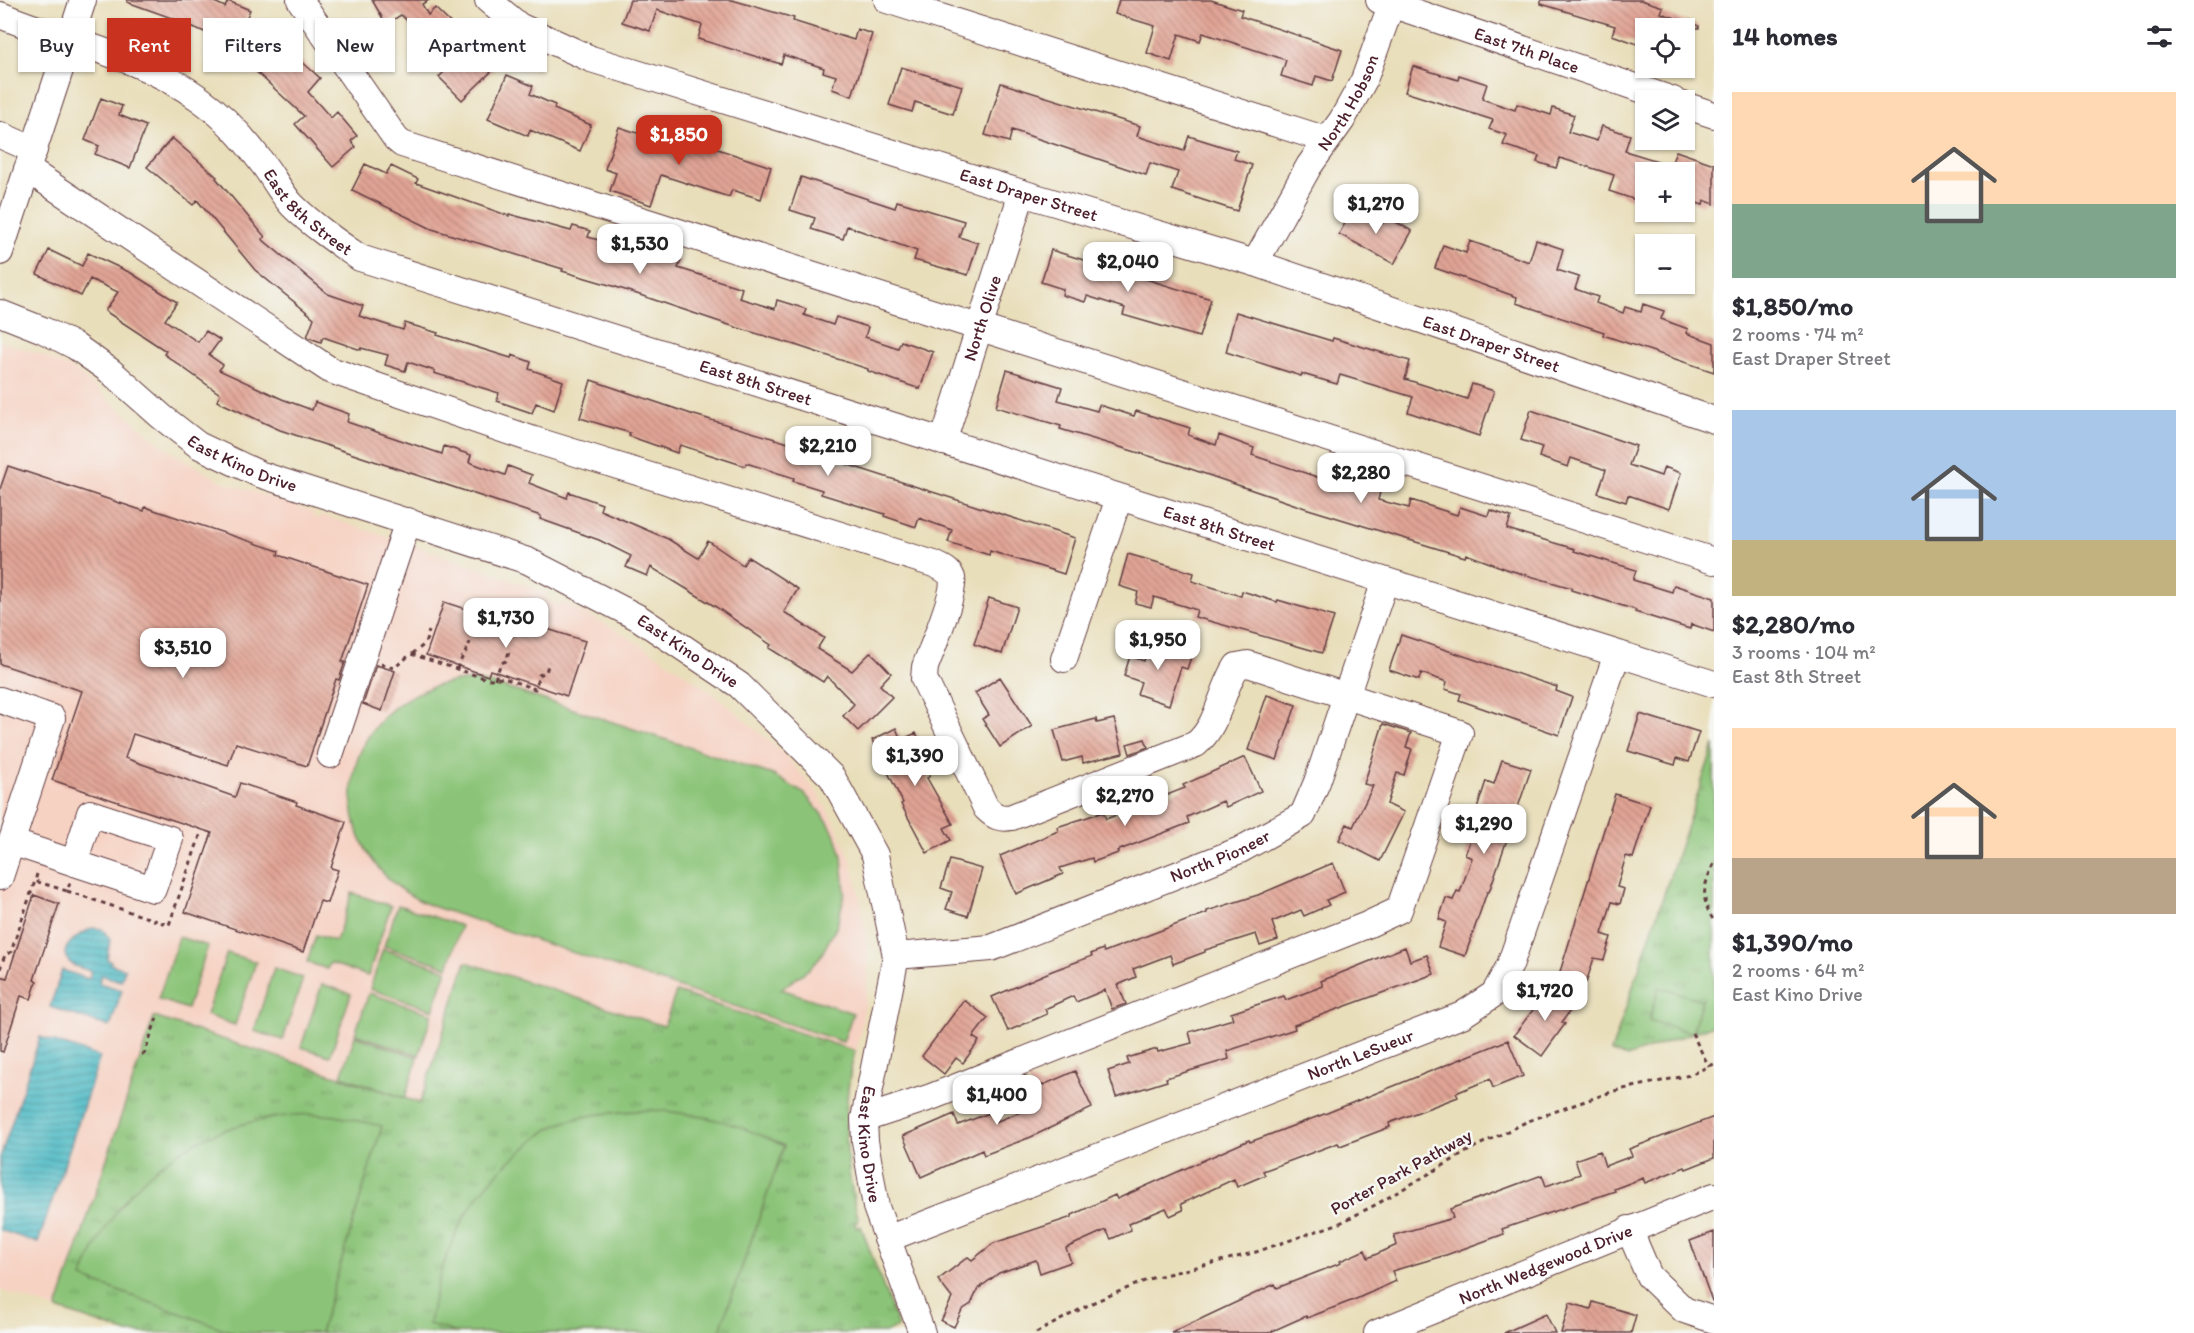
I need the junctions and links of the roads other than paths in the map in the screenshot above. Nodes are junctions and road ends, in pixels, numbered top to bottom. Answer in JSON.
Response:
{"nodes":[{"id":1,"x":83,"y":0,"type":"edge"},
{"id":2,"x":300,"y":0,"type":"edge"},
{"id":3,"x":488,"y":0,"type":"edge"},
{"id":4,"x":887,"y":0,"type":"edge"},
{"id":5,"x":1388,"y":1,"type":"edge"},
{"id":6,"x":0,"y":15,"type":"edge"},
{"id":7,"x":77,"y":18,"type":"edge"},
{"id":8,"x":18,"y":21,"type":"edge"},
{"id":9,"x":95,"y":48,"type":"edge"},
{"id":10,"x":59,"y":72,"type":"edge"},
{"id":11,"x":1643,"y":90,"type":"edge"},
{"id":12,"x":1695,"y":109,"type":"edge"},
{"id":13,"x":1714,"y":115,"type":"edge"},
{"id":14,"x":0,"y":135,"type":"edge"},
{"id":15,"x":1327,"y":140,"type":"junction"},
{"id":16,"x":30,"y":159,"type":"junction"},
{"id":17,"x":1022,"y":193,"type":"junction"},
{"id":18,"x":0,"y":252,"type":"edge"},
{"id":19,"x":1256,"y":263,"type":"junction"},
{"id":20,"x":0,"y":313,"type":"edge"},
{"id":21,"x":980,"y":327,"type":"junction"},
{"id":22,"x":1714,"y":420,"type":"edge"},
{"id":23,"x":943,"y":442,"type":"junction"},
{"id":24,"x":1119,"y":498,"type":"junction"},
{"id":25,"x":408,"y":521,"type":"junction"},
{"id":26,"x":1714,"y":561,"type":"edge"},
{"id":27,"x":1385,"y":581,"type":"junction"},
{"id":28,"x":1617,"y":654,"type":"junction"},
{"id":29,"x":1064,"y":659,"type":"dead end"},
{"id":30,"x":1714,"y":684,"type":"edge"},
{"id":31,"x":1346,"y":696,"type":"junction"},
{"id":32,"x":0,"y":700,"type":"edge"},
{"id":33,"x":330,"y":754,"type":"dead end"},
{"id":34,"x":11,"y":842,"type":"junction"},
{"id":35,"x":74,"y":863,"type":"dead end"},
{"id":36,"x":0,"y":877,"type":"edge"},
{"id":37,"x":896,"y":956,"type":"junction"},
{"id":38,"x":864,"y":1119,"type":"junction"},
{"id":39,"x":1714,"y":1196,"type":"edge"},
{"id":40,"x":1629,"y":1229,"type":"junction"},
{"id":41,"x":887,"y":1239,"type":"junction"},
{"id":42,"x":1714,"y":1320,"type":"edge"},
{"id":43,"x":922,"y":1333,"type":"edge"},
{"id":44,"x":1377,"y":1333,"type":"edge"}],
"edges":[{"from":1,"to":7,"type":"street"},
{"from":2,"to":21,"type":"street"},
{"from":3,"to":17,"type":"street","name":"East Draper Street"},
{"from":4,"to":15,"type":"street"},
{"from":5,"to":11,"type":"street","name":"East 7th Place"},
{"from":5,"to":15,"type":"street","name":"North Hobson"},
{"from":6,"to":8,"type":"street","name":"East 8th Street"},
{"from":9,"to":23,"type":"street","name":"East 8th Street"},
{"from":10,"to":16,"type":"street"},
{"from":12,"to":13,"type":"street"},
{"from":14,"to":16,"type":"street"},
{"from":15,"to":19,"type":"street","name":"North Hobson"},
{"from":16,"to":18,"type":"street"},
{"from":16,"to":31,"type":"street"},
{"from":17,"to":19,"type":"street","name":"East Draper Street"},
{"from":17,"to":21,"type":"street","name":"North Olive"},
{"from":19,"to":22,"type":"street","name":"East Draper Street"},
{"from":20,"to":25,"type":"street","name":"East Kino Drive"},
{"from":21,"to":23,"type":"street","name":"North Olive"},
{"from":21,"to":26,"type":"street"},
{"from":23,"to":24,"type":"street","name":"East 8th Street"},
{"from":24,"to":27,"type":"street","name":"East 8th Street"},
{"from":24,"to":29,"type":"street"},
{"from":25,"to":33,"type":"street"},
{"from":25,"to":37,"type":"street","name":"East Kino Drive"},
{"from":27,"to":28,"type":"street","name":"East 8th Street"},
{"from":27,"to":31,"type":"street","name":"North Pioneer"},
{"from":28,"to":30,"type":"street","name":"East 8th Street"},
{"from":28,"to":41,"type":"street","name":"North LeSueur"},
{"from":31,"to":37,"type":"street","name":"North Pioneer"},
{"from":31,"to":38,"type":"street"},
{"from":32,"to":34,"type":"street"},
{"from":34,"to":35,"type":"street"},
{"from":34,"to":36,"type":"street"},
{"from":37,"to":38,"type":"street","name":"East Kino Drive"},
{"from":38,"to":41,"type":"street","name":"East Kino Drive"},
{"from":39,"to":40,"type":"street","name":"North Wedgewood Drive"},
{"from":40,"to":42,"type":"street"},
{"from":40,"to":44,"type":"street","name":"North Wedgewood Drive"},
{"from":41,"to":43,"type":"street","name":"East Kino Drive"}]}
